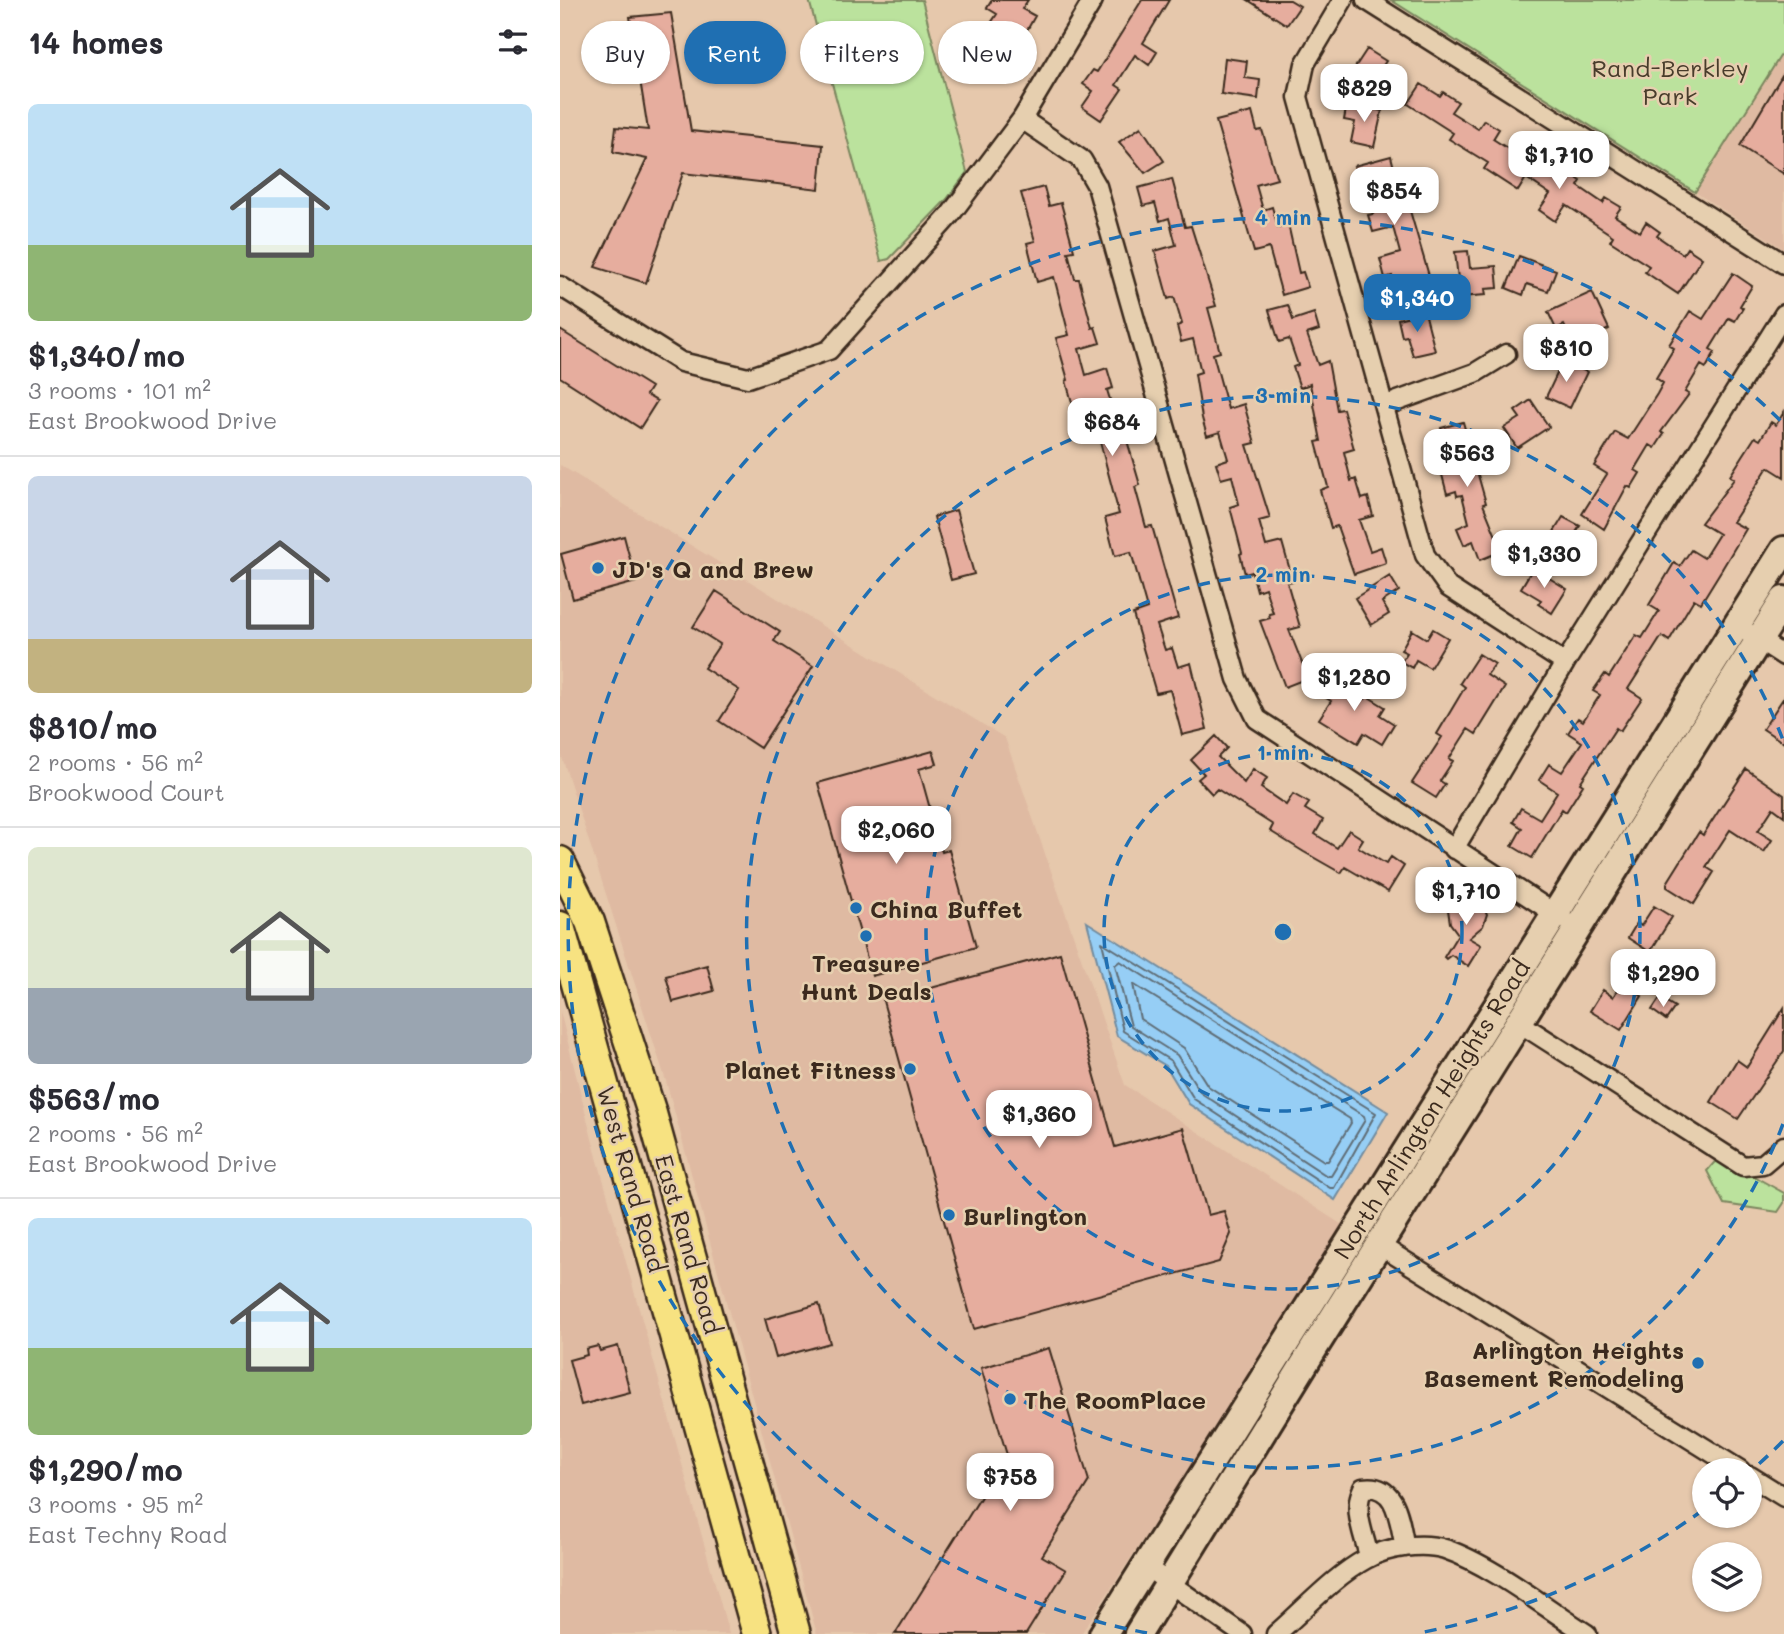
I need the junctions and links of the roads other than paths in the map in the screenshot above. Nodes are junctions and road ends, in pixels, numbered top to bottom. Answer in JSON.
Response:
{"nodes":[{"id":1,"x":1093,"y":0,"type":"edge"},
{"id":2,"x":1343,"y":0,"type":"edge"},
{"id":3,"x":1366,"y":0,"type":"edge"},
{"id":4,"x":1022,"y":119,"type":"junction"},
{"id":5,"x":1784,"y":264,"type":"edge"},
{"id":6,"x":560,"y":286,"type":"edge"},
{"id":7,"x":1784,"y":314,"type":"edge"},
{"id":8,"x":1506,"y":354,"type":"dead end"},
{"id":9,"x":1384,"y":406,"type":"junction"},
{"id":10,"x":1784,"y":550,"type":"edge"},
{"id":11,"x":1784,"y":600,"type":"edge"},
{"id":12,"x":1736,"y":625,"type":"junction"},
{"id":13,"x":1759,"y":640,"type":"junction"},
{"id":14,"x":1784,"y":656,"type":"edge"},
{"id":15,"x":1565,"y":663,"type":"junction"},
{"id":16,"x":1454,"y":849,"type":"junction"},
{"id":17,"x":560,"y":861,"type":"edge"},
{"id":18,"x":1555,"y":914,"type":"junction"},
{"id":19,"x":560,"y":926,"type":"edge"},
{"id":20,"x":1578,"y":928,"type":"junction"},
{"id":21,"x":1518,"y":1022,"type":"junction"},
{"id":22,"x":1784,"y":1146,"type":"edge"},
{"id":23,"x":1379,"y":1245,"type":"junction"},
{"id":24,"x":1721,"y":1458,"type":"edge"},
{"id":25,"x":1762,"y":1483,"type":"edge"},
{"id":26,"x":1784,"y":1497,"type":"edge"},
{"id":27,"x":1405,"y":1547,"type":"junction"},
{"id":28,"x":1369,"y":1557,"type":"junction"},
{"id":29,"x":1146,"y":1566,"type":"junction"},
{"id":30,"x":1173,"y":1582,"type":"junction"},
{"id":31,"x":757,"y":1634,"type":"edge"},
{"id":32,"x":796,"y":1634,"type":"edge"},
{"id":33,"x":1103,"y":1634,"type":"edge"},
{"id":34,"x":1138,"y":1634,"type":"edge"},
{"id":35,"x":1242,"y":1634,"type":"edge"},
{"id":36,"x":1276,"y":1634,"type":"edge"},
{"id":37,"x":1587,"y":1634,"type":"edge"}],
"edges":[{"from":1,"to":4,"type":"street"},
{"from":2,"to":9,"type":"street"},
{"from":3,"to":5,"type":"street"},
{"from":4,"to":6,"type":"street"},
{"from":4,"to":16,"type":"street"},
{"from":7,"to":15,"type":"street"},
{"from":8,"to":9,"type":"street"},
{"from":9,"to":15,"type":"street"},
{"from":10,"to":12,"type":"main road","name":"North Arlington Heights Road"},
{"from":11,"to":13,"type":"main road","name":"North Arlington Heights Road"},
{"from":12,"to":13,"type":"street"},
{"from":12,"to":18,"type":"main road","name":"North Arlington Heights Road"},
{"from":13,"to":14,"type":"street"},
{"from":13,"to":20,"type":"main road","name":"North Arlington Heights Road"},
{"from":15,"to":16,"type":"street"},
{"from":16,"to":18,"type":"street"},
{"from":17,"to":32,"type":"main road","name":"East Rand Road"},
{"from":18,"to":20,"type":"street"},
{"from":18,"to":29,"type":"main road","name":"North Arlington Heights Road"},
{"from":19,"to":31,"type":"main road","name":"West Rand Road"},
{"from":20,"to":21,"type":"main road","name":"North Arlington Heights Road"},
{"from":21,"to":22,"type":"street"},
{"from":21,"to":23,"type":"main road","name":"North Arlington Heights Road"},
{"from":23,"to":24,"type":"street"},
{"from":23,"to":30,"type":"main road","name":"North Arlington Heights Road"},
{"from":25,"to":26,"type":"street"},
{"from":27,"to":28,"type":"street"},
{"from":27,"to":28,"type":"street"},
{"from":27,"to":37,"type":"street"},
{"from":28,"to":36,"type":"street"},
{"from":29,"to":30,"type":"street"},
{"from":29,"to":33,"type":"main road","name":"North Arlington Heights Road"},
{"from":30,"to":34,"type":"main road","name":"North Arlington Heights Road"},
{"from":30,"to":35,"type":"street"}]}
